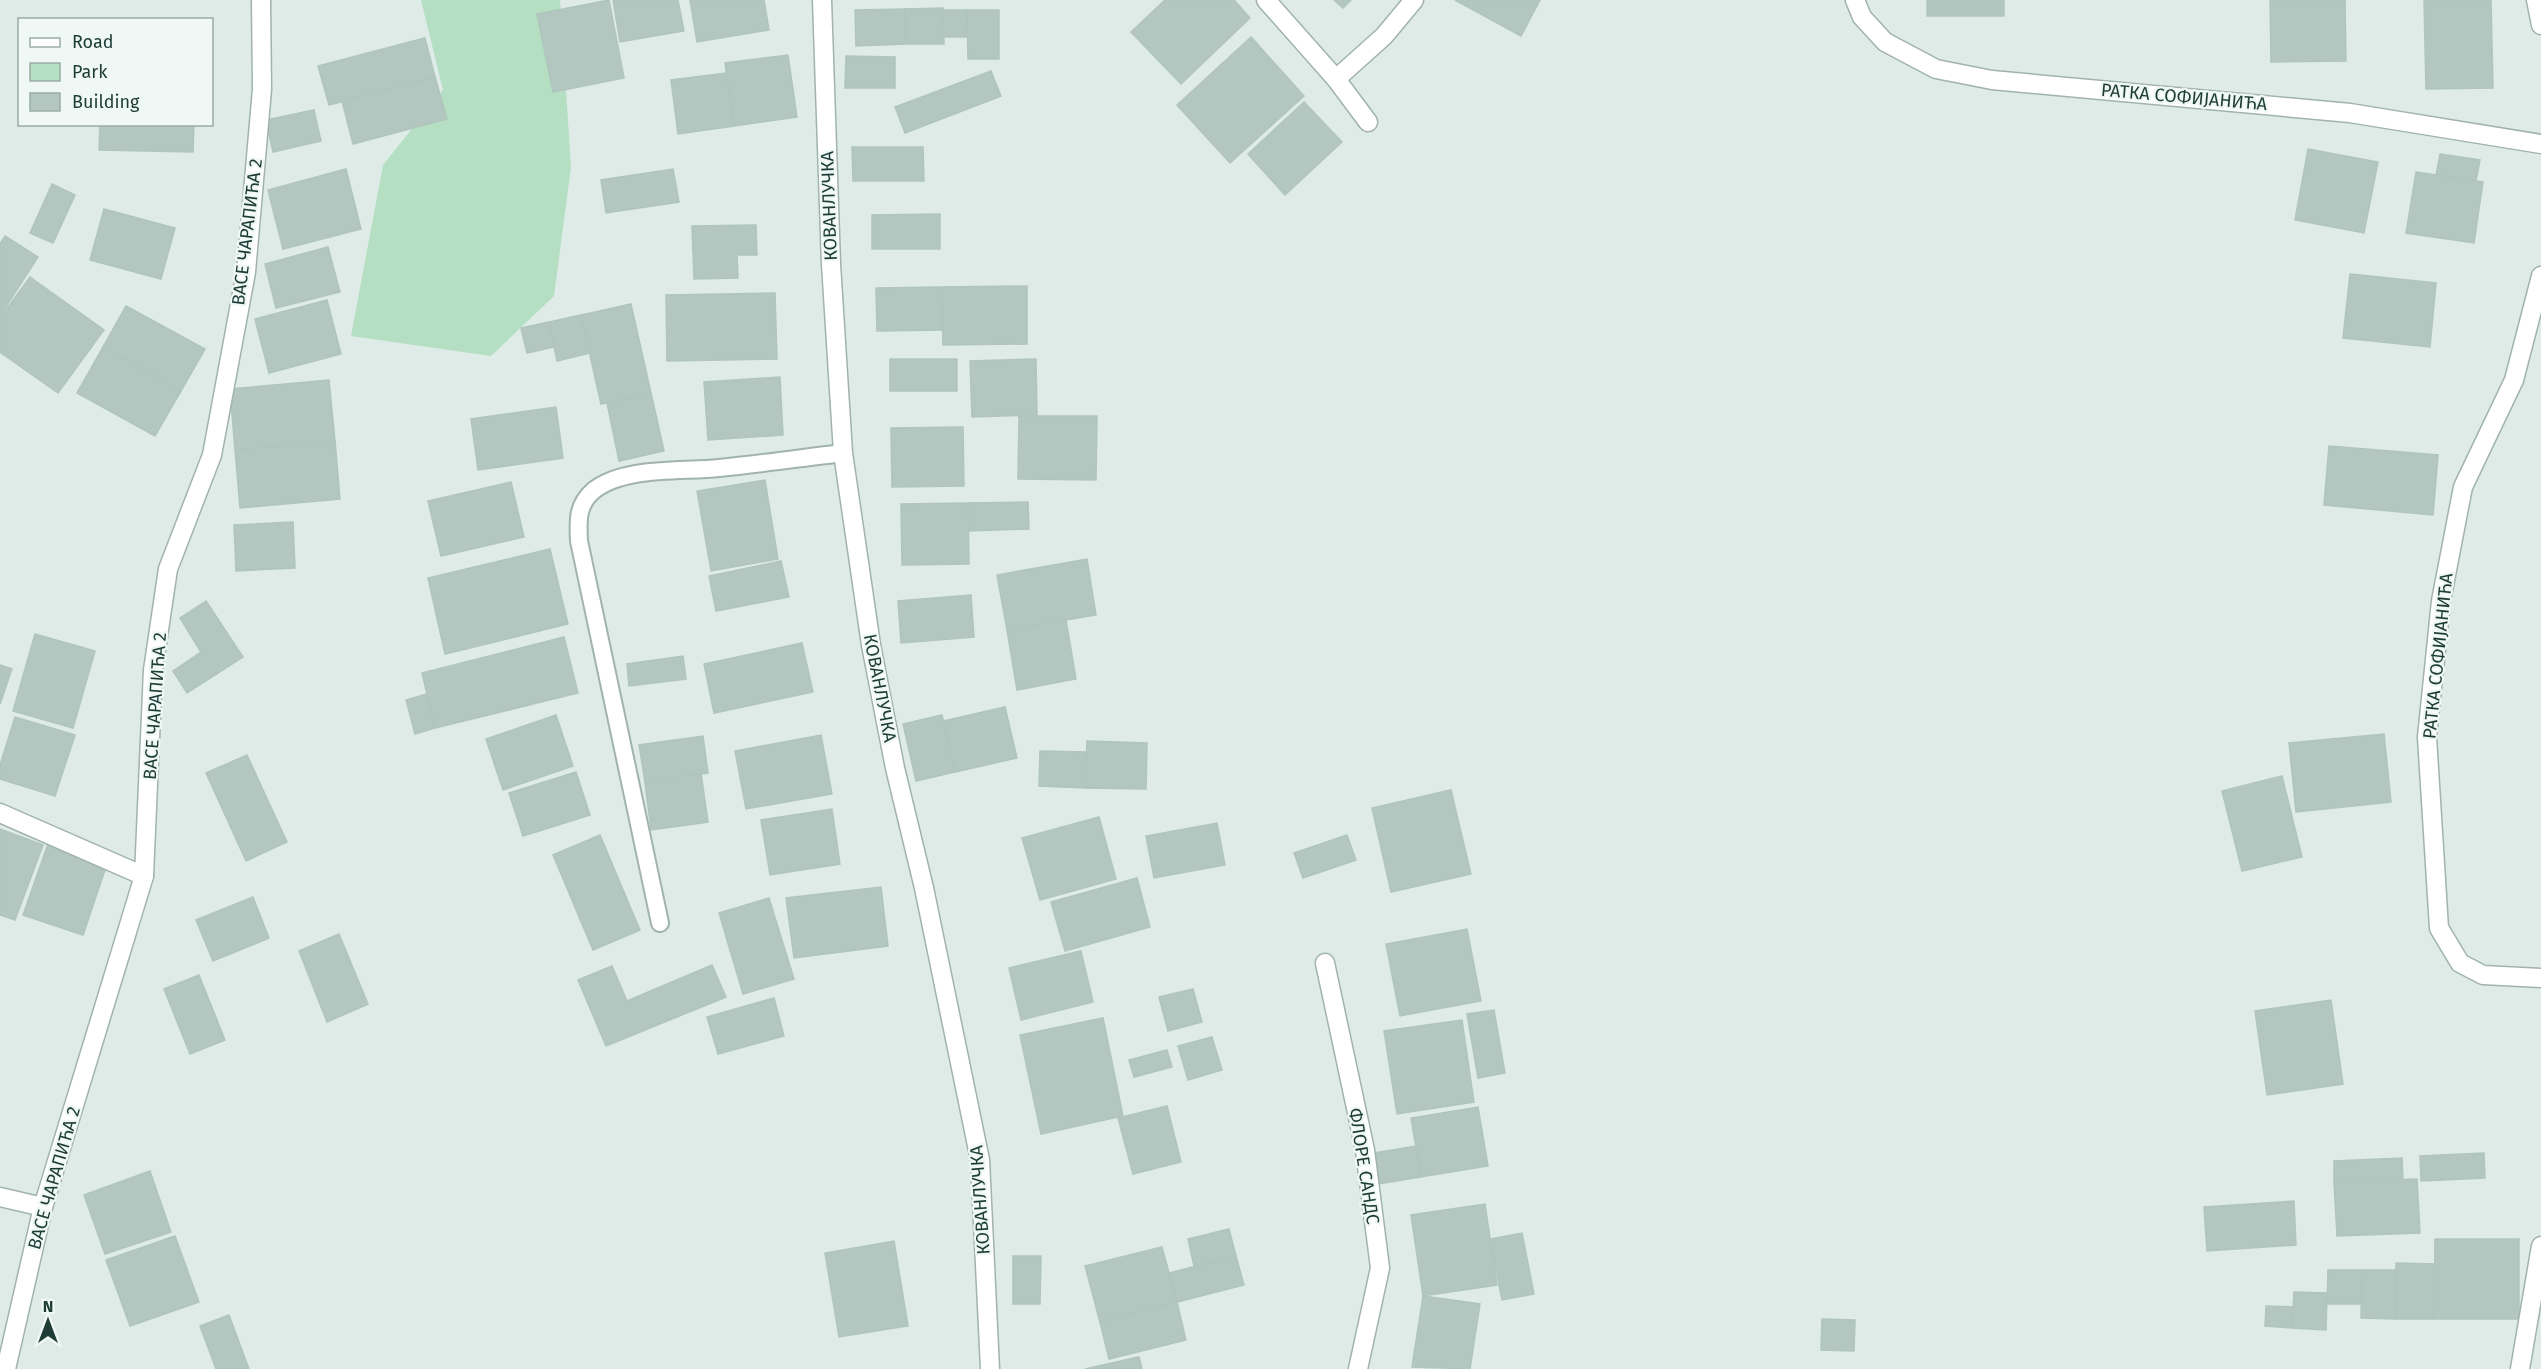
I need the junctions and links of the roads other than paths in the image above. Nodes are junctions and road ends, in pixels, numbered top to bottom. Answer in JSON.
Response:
{"nodes":[{"id":1,"x":261,"y":0,"type":"edge"},
{"id":2,"x":822,"y":0,"type":"edge"},
{"id":3,"x":1266,"y":0,"type":"edge"},
{"id":4,"x":1413,"y":0,"type":"edge"},
{"id":5,"x":1855,"y":0,"type":"edge"},
{"id":6,"x":2536,"y":0,"type":"edge"},
{"id":7,"x":2541,"y":25,"type":"edge"},
{"id":8,"x":1336,"y":79,"type":"junction"},
{"id":9,"x":1368,"y":122,"type":"dead end"},
{"id":10,"x":2541,"y":144,"type":"edge"},
{"id":11,"x":2541,"y":276,"type":"edge"},
{"id":12,"x":843,"y":453,"type":"junction"},
{"id":13,"x":0,"y":813,"type":"edge"},
{"id":14,"x":144,"y":876,"type":"junction"},
{"id":15,"x":660,"y":923,"type":"dead end"},
{"id":16,"x":1325,"y":963,"type":"dead end"},
{"id":17,"x":2541,"y":978,"type":"edge"},
{"id":18,"x":0,"y":1197,"type":"edge"},
{"id":19,"x":43,"y":1207,"type":"junction"},
{"id":20,"x":2541,"y":1246,"type":"edge"},
{"id":21,"x":6,"y":1369,"type":"edge"},
{"id":22,"x":990,"y":1369,"type":"edge"},
{"id":23,"x":1358,"y":1369,"type":"edge"},
{"id":24,"x":2520,"y":1369,"type":"edge"}],
"edges":[{"from":1,"to":14,"type":"street","name":"ВАСЕ ЧАРАПИЋА 2"},
{"from":2,"to":12,"type":"street","name":"КОВАНЛУЧКА"},
{"from":3,"to":8,"type":"street"},
{"from":4,"to":8,"type":"street"},
{"from":5,"to":10,"type":"street","name":"РАТКА СОФИЈАНИЋА"},
{"from":6,"to":7,"type":"street"},
{"from":8,"to":9,"type":"street"},
{"from":11,"to":17,"type":"street","name":"РАТКА СОФИЈАНИЋА"},
{"from":12,"to":15,"type":"lane"},
{"from":12,"to":22,"type":"street","name":"КОВАНЛУЧКА"},
{"from":13,"to":14,"type":"street"},
{"from":14,"to":19,"type":"street","name":"ВАСЕ ЧАРАПИЋА 2"},
{"from":16,"to":23,"type":"street","name":"ФЛОРЕ САНДС"},
{"from":18,"to":19,"type":"street"},
{"from":19,"to":21,"type":"street","name":"ВАСЕ ЧАРАПИЋА 2"},
{"from":20,"to":24,"type":"street"}]}
